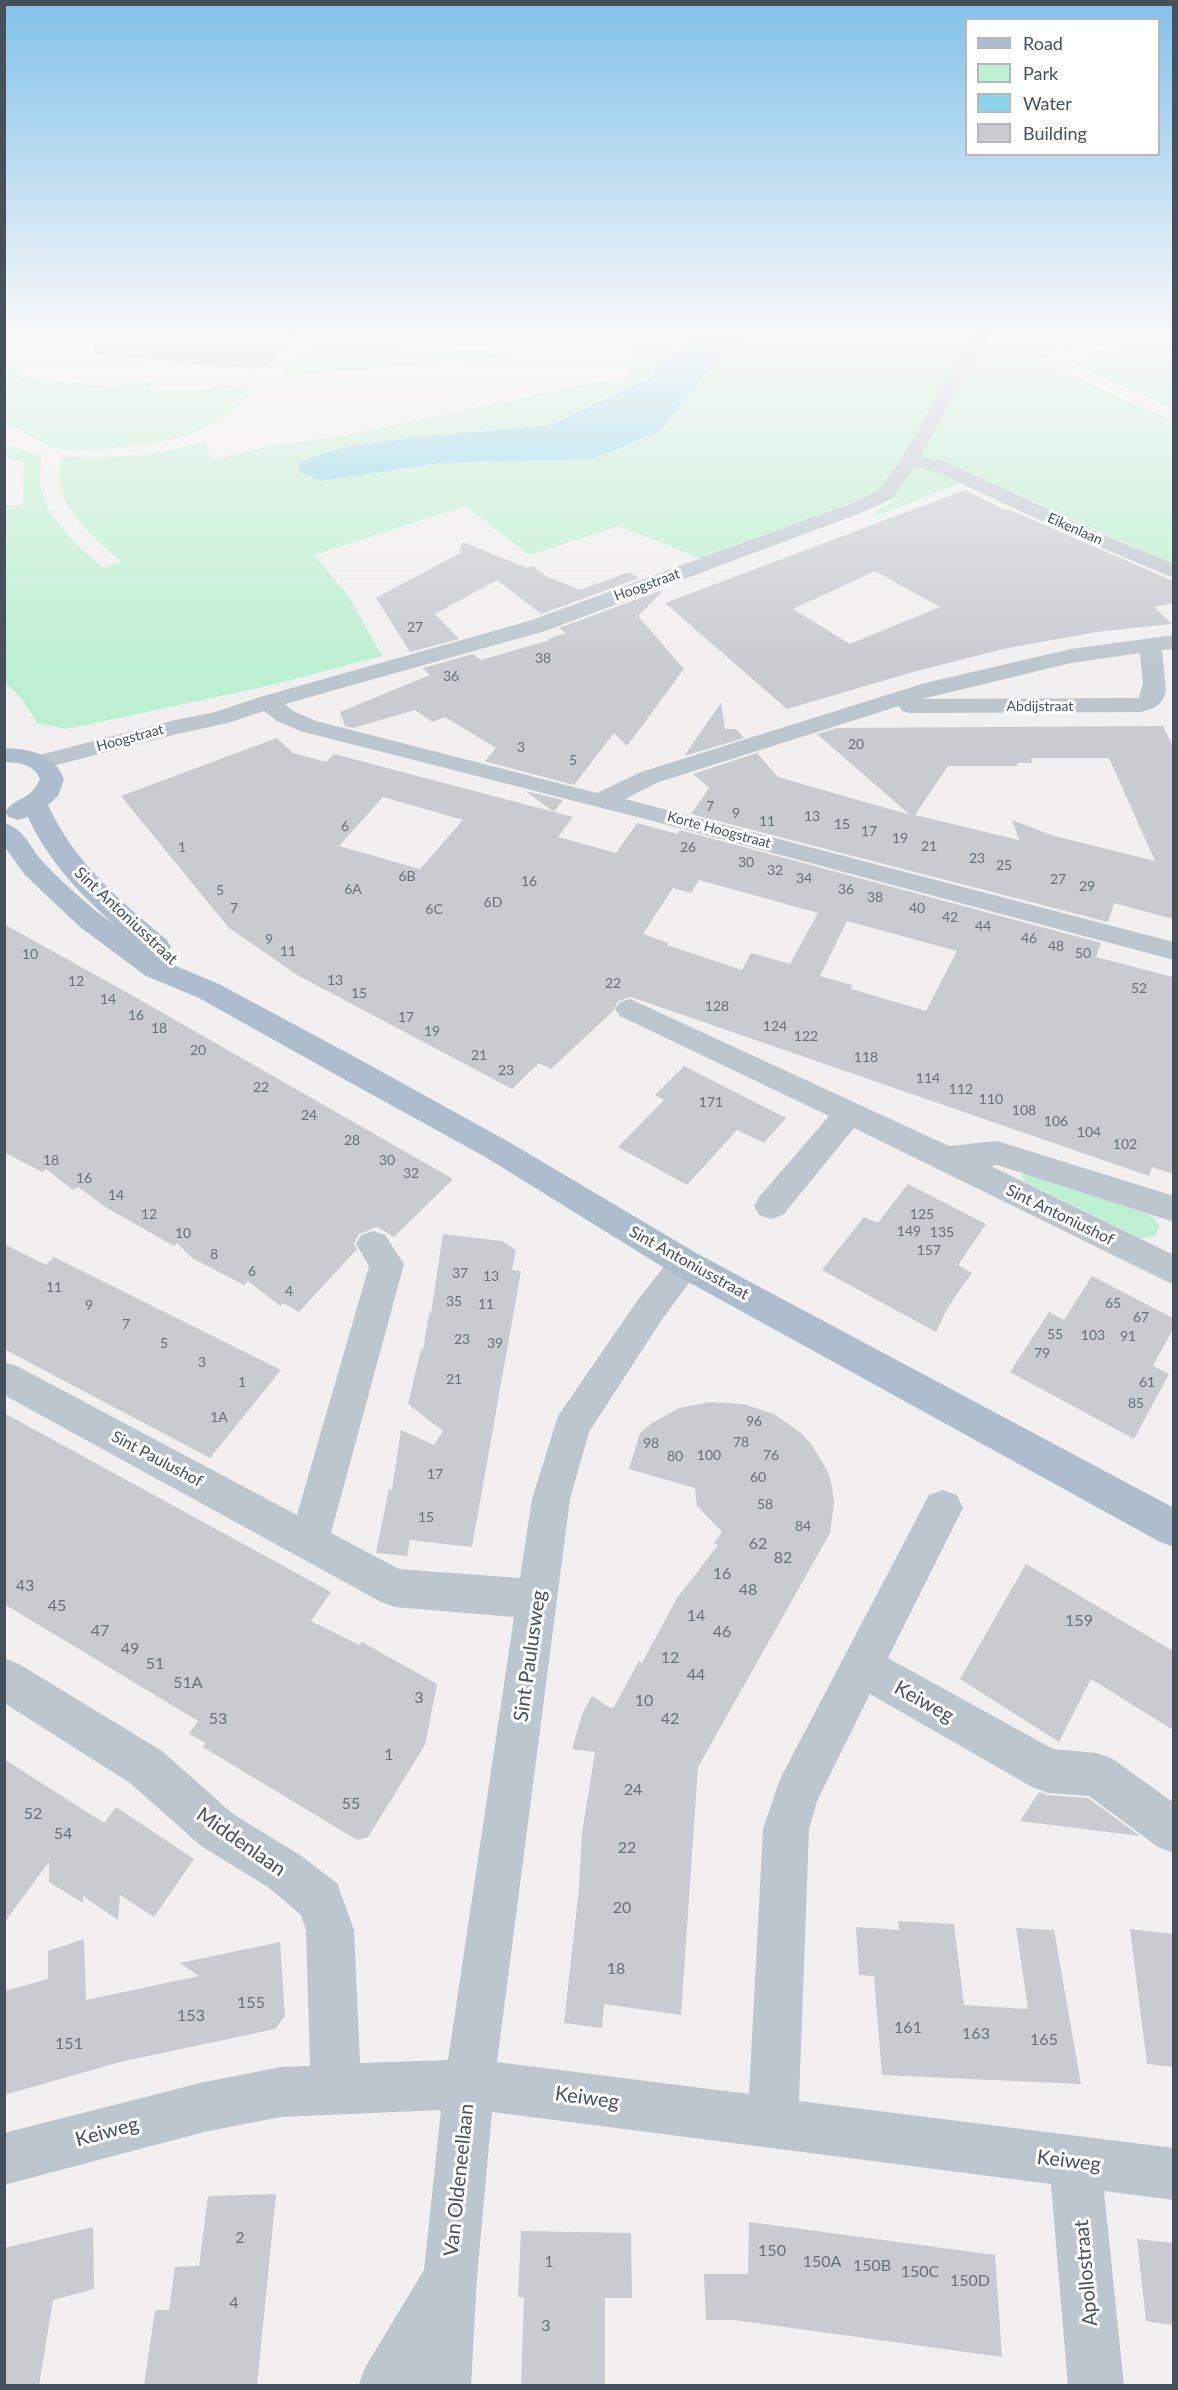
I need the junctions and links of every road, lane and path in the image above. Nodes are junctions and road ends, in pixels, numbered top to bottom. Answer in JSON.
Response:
{"nodes":[{"id":1,"x":919,"y":444,"type":"edge"},
{"id":2,"x":910,"y":461,"type":"junction"},
{"id":3,"x":1173,"y":572,"type":"edge"},
{"id":4,"x":1173,"y":642,"type":"edge"},
{"id":5,"x":1149,"y":645,"type":"junction"},
{"id":6,"x":268,"y":702,"type":"junction"},
{"id":7,"x":872,"y":706,"type":"junction"},
{"id":8,"x":4,"y":755,"type":"edge"},
{"id":9,"x":47,"y":771,"type":"junction"},
{"id":10,"x":600,"y":801,"type":"junction"},
{"id":11,"x":35,"y":803,"type":"junction"},
{"id":12,"x":4,"y":816,"type":"edge"},
{"id":13,"x":4,"y":831,"type":"edge"},
{"id":14,"x":1173,"y":951,"type":"edge"},
{"id":15,"x":209,"y":991,"type":"junction"},
{"id":16,"x":630,"y":1009,"type":"dead end"},
{"id":17,"x":849,"y":1113,"type":"junction"},
{"id":18,"x":946,"y":1158,"type":"junction"},
{"id":19,"x":771,"y":1206,"type":"dead end"},
{"id":20,"x":1173,"y":1209,"type":"edge"},
{"id":21,"x":373,"y":1244,"type":"dead end"},
{"id":22,"x":1170,"y":1259,"type":"edge"},
{"id":23,"x":686,"y":1264,"type":"junction"},
{"id":24,"x":4,"y":1377,"type":"edge"},
{"id":25,"x":943,"y":1508,"type":"dead end"},
{"id":26,"x":1173,"y":1529,"type":"edge"},
{"id":27,"x":309,"y":1541,"type":"junction"},
{"id":28,"x":537,"y":1599,"type":"junction"},
{"id":29,"x":862,"y":1667,"type":"junction"},
{"id":30,"x":4,"y":1679,"type":"edge"},
{"id":31,"x":1173,"y":1831,"type":"edge"},
{"id":32,"x":469,"y":2084,"type":"junction"},
{"id":33,"x":336,"y":2089,"type":"junction"},
{"id":34,"x":773,"y":2123,"type":"junction"},
{"id":35,"x":4,"y":2159,"type":"edge"},
{"id":36,"x":1075,"y":2161,"type":"junction"},
{"id":37,"x":1173,"y":2174,"type":"edge"},
{"id":38,"x":450,"y":2277,"type":"junction"},
{"id":39,"x":386,"y":2385,"type":"edge"},
{"id":40,"x":443,"y":2385,"type":"edge"},
{"id":41,"x":1096,"y":2385,"type":"edge"}],
"edges":[{"from":1,"to":2,"type":"street","name":"Hoogstraat"},
{"from":2,"to":3,"type":"street","name":"Eikenlaan"},
{"from":2,"to":6,"type":"street","name":"Hoogstraat"},
{"from":4,"to":5,"type":"street","name":"Abdijstraat"},
{"from":5,"to":7,"type":"street","name":"Abdijstraat"},
{"from":5,"to":7,"type":"street","name":"Abdijstraat"},
{"from":6,"to":9,"type":"street","name":"Hoogstraat"},
{"from":6,"to":10,"type":"street","name":"Korte Hoogstraat"},
{"from":7,"to":10,"type":"street","name":"Abdijstraat"},
{"from":8,"to":9,"type":"main road"},
{"from":9,"to":11,"type":"main road"},
{"from":10,"to":14,"type":"street","name":"Korte Hoogstraat"},
{"from":11,"to":12,"type":"main road"},
{"from":11,"to":15,"type":"main road","name":"Sint Antoniusstraat"},
{"from":13,"to":15,"type":"main road","name":"Sint Antoniusstraat"},
{"from":15,"to":23,"type":"main road","name":"Sint Antoniusstraat"},
{"from":16,"to":17,"type":"street","name":"Sint Antoniushof"},
{"from":17,"to":18,"type":"street","name":"Sint Antoniushof"},
{"from":17,"to":19,"type":"street"},
{"from":18,"to":20,"type":"street","name":"Sint Antoniushof"},
{"from":18,"to":22,"type":"street","name":"Sint Antoniushof"},
{"from":21,"to":27,"type":"street"},
{"from":23,"to":26,"type":"main road","name":"Sint Antoniusstraat"},
{"from":23,"to":28,"type":"street","name":"Sint Paulusweg"},
{"from":24,"to":27,"type":"street","name":"Sint Paulushof"},
{"from":25,"to":29,"type":"street"},
{"from":27,"to":28,"type":"street","name":"Sint Paulushof"},
{"from":28,"to":32,"type":"street","name":"Sint Paulusweg"},
{"from":29,"to":31,"type":"street","name":"Keiweg"},
{"from":29,"to":34,"type":"street"},
{"from":30,"to":33,"type":"street","name":"Middenlaan"},
{"from":32,"to":33,"type":"street","name":"Keiweg"},
{"from":32,"to":34,"type":"street","name":"Keiweg"},
{"from":32,"to":38,"type":"street","name":"Van Oldeneellaan"},
{"from":33,"to":35,"type":"street","name":"Keiweg"},
{"from":34,"to":36,"type":"street","name":"Keiweg"},
{"from":36,"to":37,"type":"street","name":"Keiweg"},
{"from":36,"to":41,"type":"street","name":"Apollostraat"},
{"from":38,"to":39,"type":"street","name":"Van Oldeneellaan"},
{"from":38,"to":40,"type":"street","name":"Van Oldeneellaan"}]}
